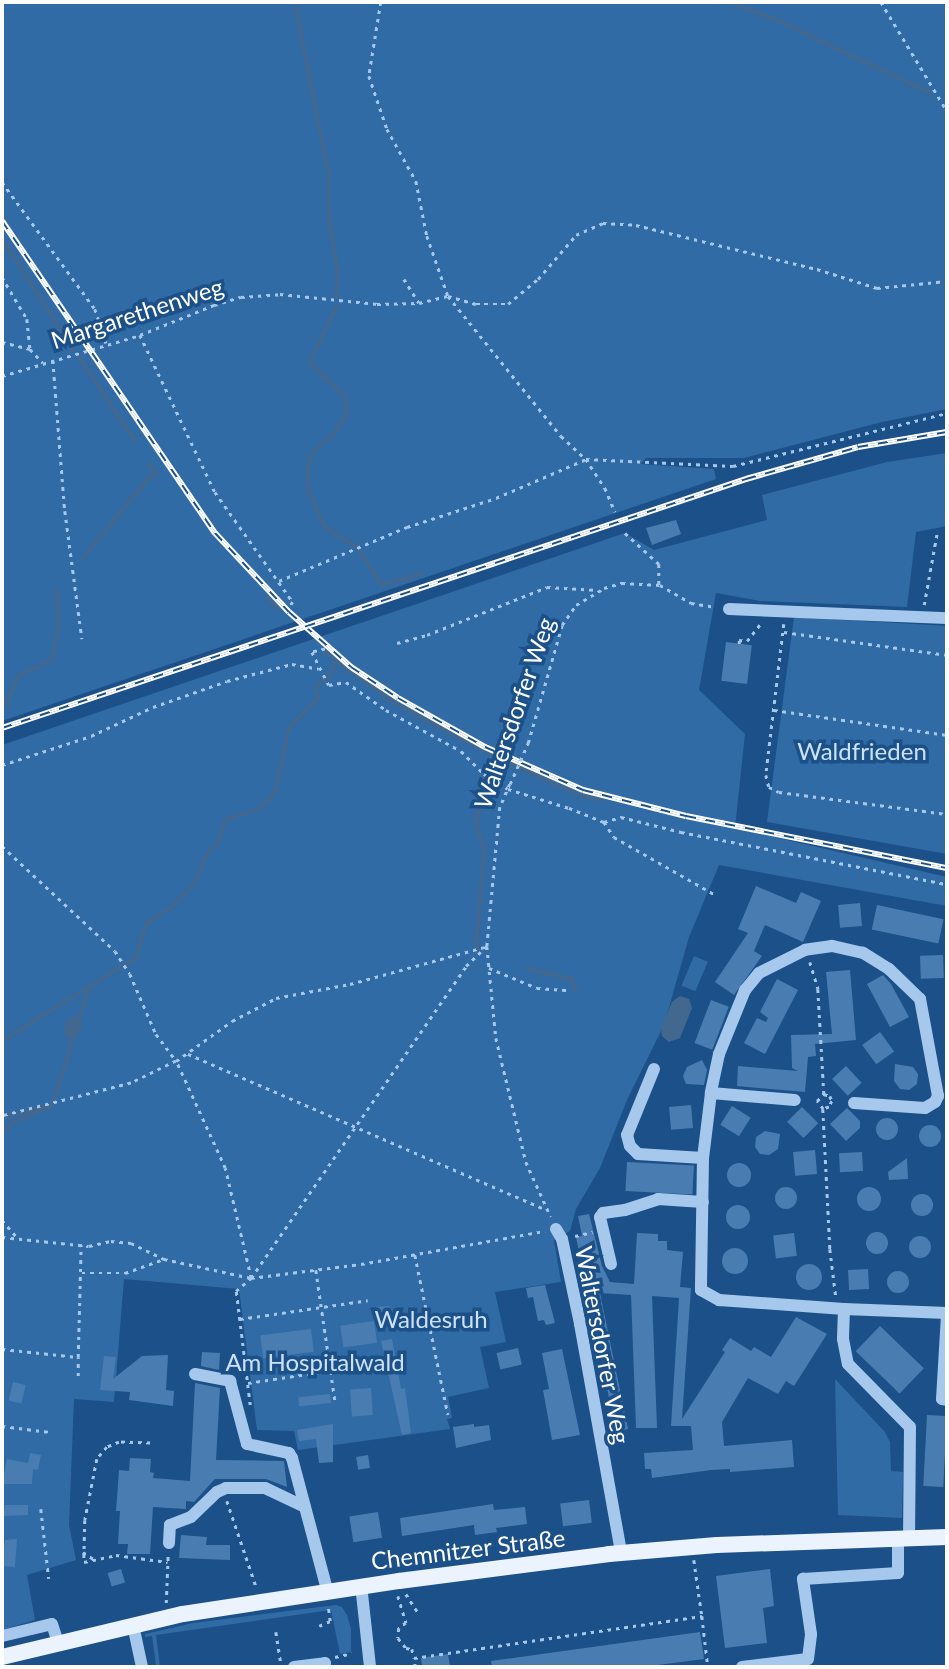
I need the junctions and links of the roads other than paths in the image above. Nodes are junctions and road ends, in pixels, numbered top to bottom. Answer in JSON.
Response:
{"nodes":[{"id":1,"x":729,"y":609,"type":"road end"},
{"id":2,"x":947,"y":618,"type":"edge"},
{"id":3,"x":654,"y":1069,"type":"dead end"},
{"id":4,"x":711,"y":1093,"type":"junction"},
{"id":5,"x":942,"y":1098,"type":"edge"},
{"id":6,"x":795,"y":1100,"type":"dead end"},
{"id":7,"x":853,"y":1103,"type":"dead end"},
{"id":8,"x":703,"y":1158,"type":"junction"},
{"id":9,"x":703,"y":1202,"type":"junction"},
{"id":10,"x":559,"y":1234,"type":"road end"},
{"id":11,"x":611,"y":1264,"type":"dead end"},
{"id":12,"x":841,"y":1309,"type":"junction"},
{"id":13,"x":947,"y":1314,"type":"edge"},
{"id":14,"x":195,"y":1374,"type":"dead end"},
{"id":15,"x":947,"y":1400,"type":"edge"},
{"id":16,"x":305,"y":1507,"type":"junction"},
{"id":17,"x":904,"y":1537,"type":"junction"},
{"id":18,"x":947,"y":1537,"type":"edge"},
{"id":19,"x":169,"y":1543,"type":"road end"},
{"id":20,"x":621,"y":1553,"type":"junction"},
{"id":21,"x":361,"y":1586,"type":"junction"},
{"id":22,"x":327,"y":1597,"type":"junction"},
{"id":23,"x":133,"y":1625,"type":"junction"},
{"id":24,"x":2,"y":1636,"type":"edge"},
{"id":25,"x":58,"y":1643,"type":"junction"},
{"id":26,"x":2,"y":1657,"type":"edge"},
{"id":27,"x":329,"y":1662,"type":"edge"},
{"id":28,"x":142,"y":1667,"type":"edge"},
{"id":29,"x":294,"y":1667,"type":"edge"},
{"id":30,"x":370,"y":1667,"type":"edge"},
{"id":31,"x":742,"y":1667,"type":"edge"}],
"edges":[{"from":1,"to":2,"type":"street"},
{"from":3,"to":8,"type":"street"},
{"from":4,"to":5,"type":"street"},
{"from":4,"to":6,"type":"street"},
{"from":4,"to":8,"type":"street"},
{"from":5,"to":7,"type":"street"},
{"from":8,"to":9,"type":"street"},
{"from":9,"to":11,"type":"street"},
{"from":9,"to":12,"type":"street"},
{"from":10,"to":20,"type":"street","name":"Waltersdorfer Weg"},
{"from":12,"to":13,"type":"street"},
{"from":12,"to":17,"type":"street"},
{"from":13,"to":15,"type":"street"},
{"from":14,"to":16,"type":"street"},
{"from":16,"to":19,"type":"street"},
{"from":16,"to":22,"type":"street"},
{"from":17,"to":18,"type":"main road","name":"Chemnitzer Straße"},
{"from":17,"to":20,"type":"main road","name":"Chemnitzer Straße"},
{"from":17,"to":31,"type":"street"},
{"from":20,"to":21,"type":"main road","name":"Chemnitzer Straße"},
{"from":21,"to":22,"type":"main road","name":"Chemnitzer Straße"},
{"from":21,"to":30,"type":"street"},
{"from":22,"to":23,"type":"main road","name":"Chemnitzer Straße"},
{"from":23,"to":25,"type":"main road","name":"Chemnitzer Straße"},
{"from":23,"to":28,"type":"street"},
{"from":24,"to":25,"type":"street"},
{"from":25,"to":26,"type":"main road","name":"Chemnitzer Straße"},
{"from":27,"to":29,"type":"street"}]}
